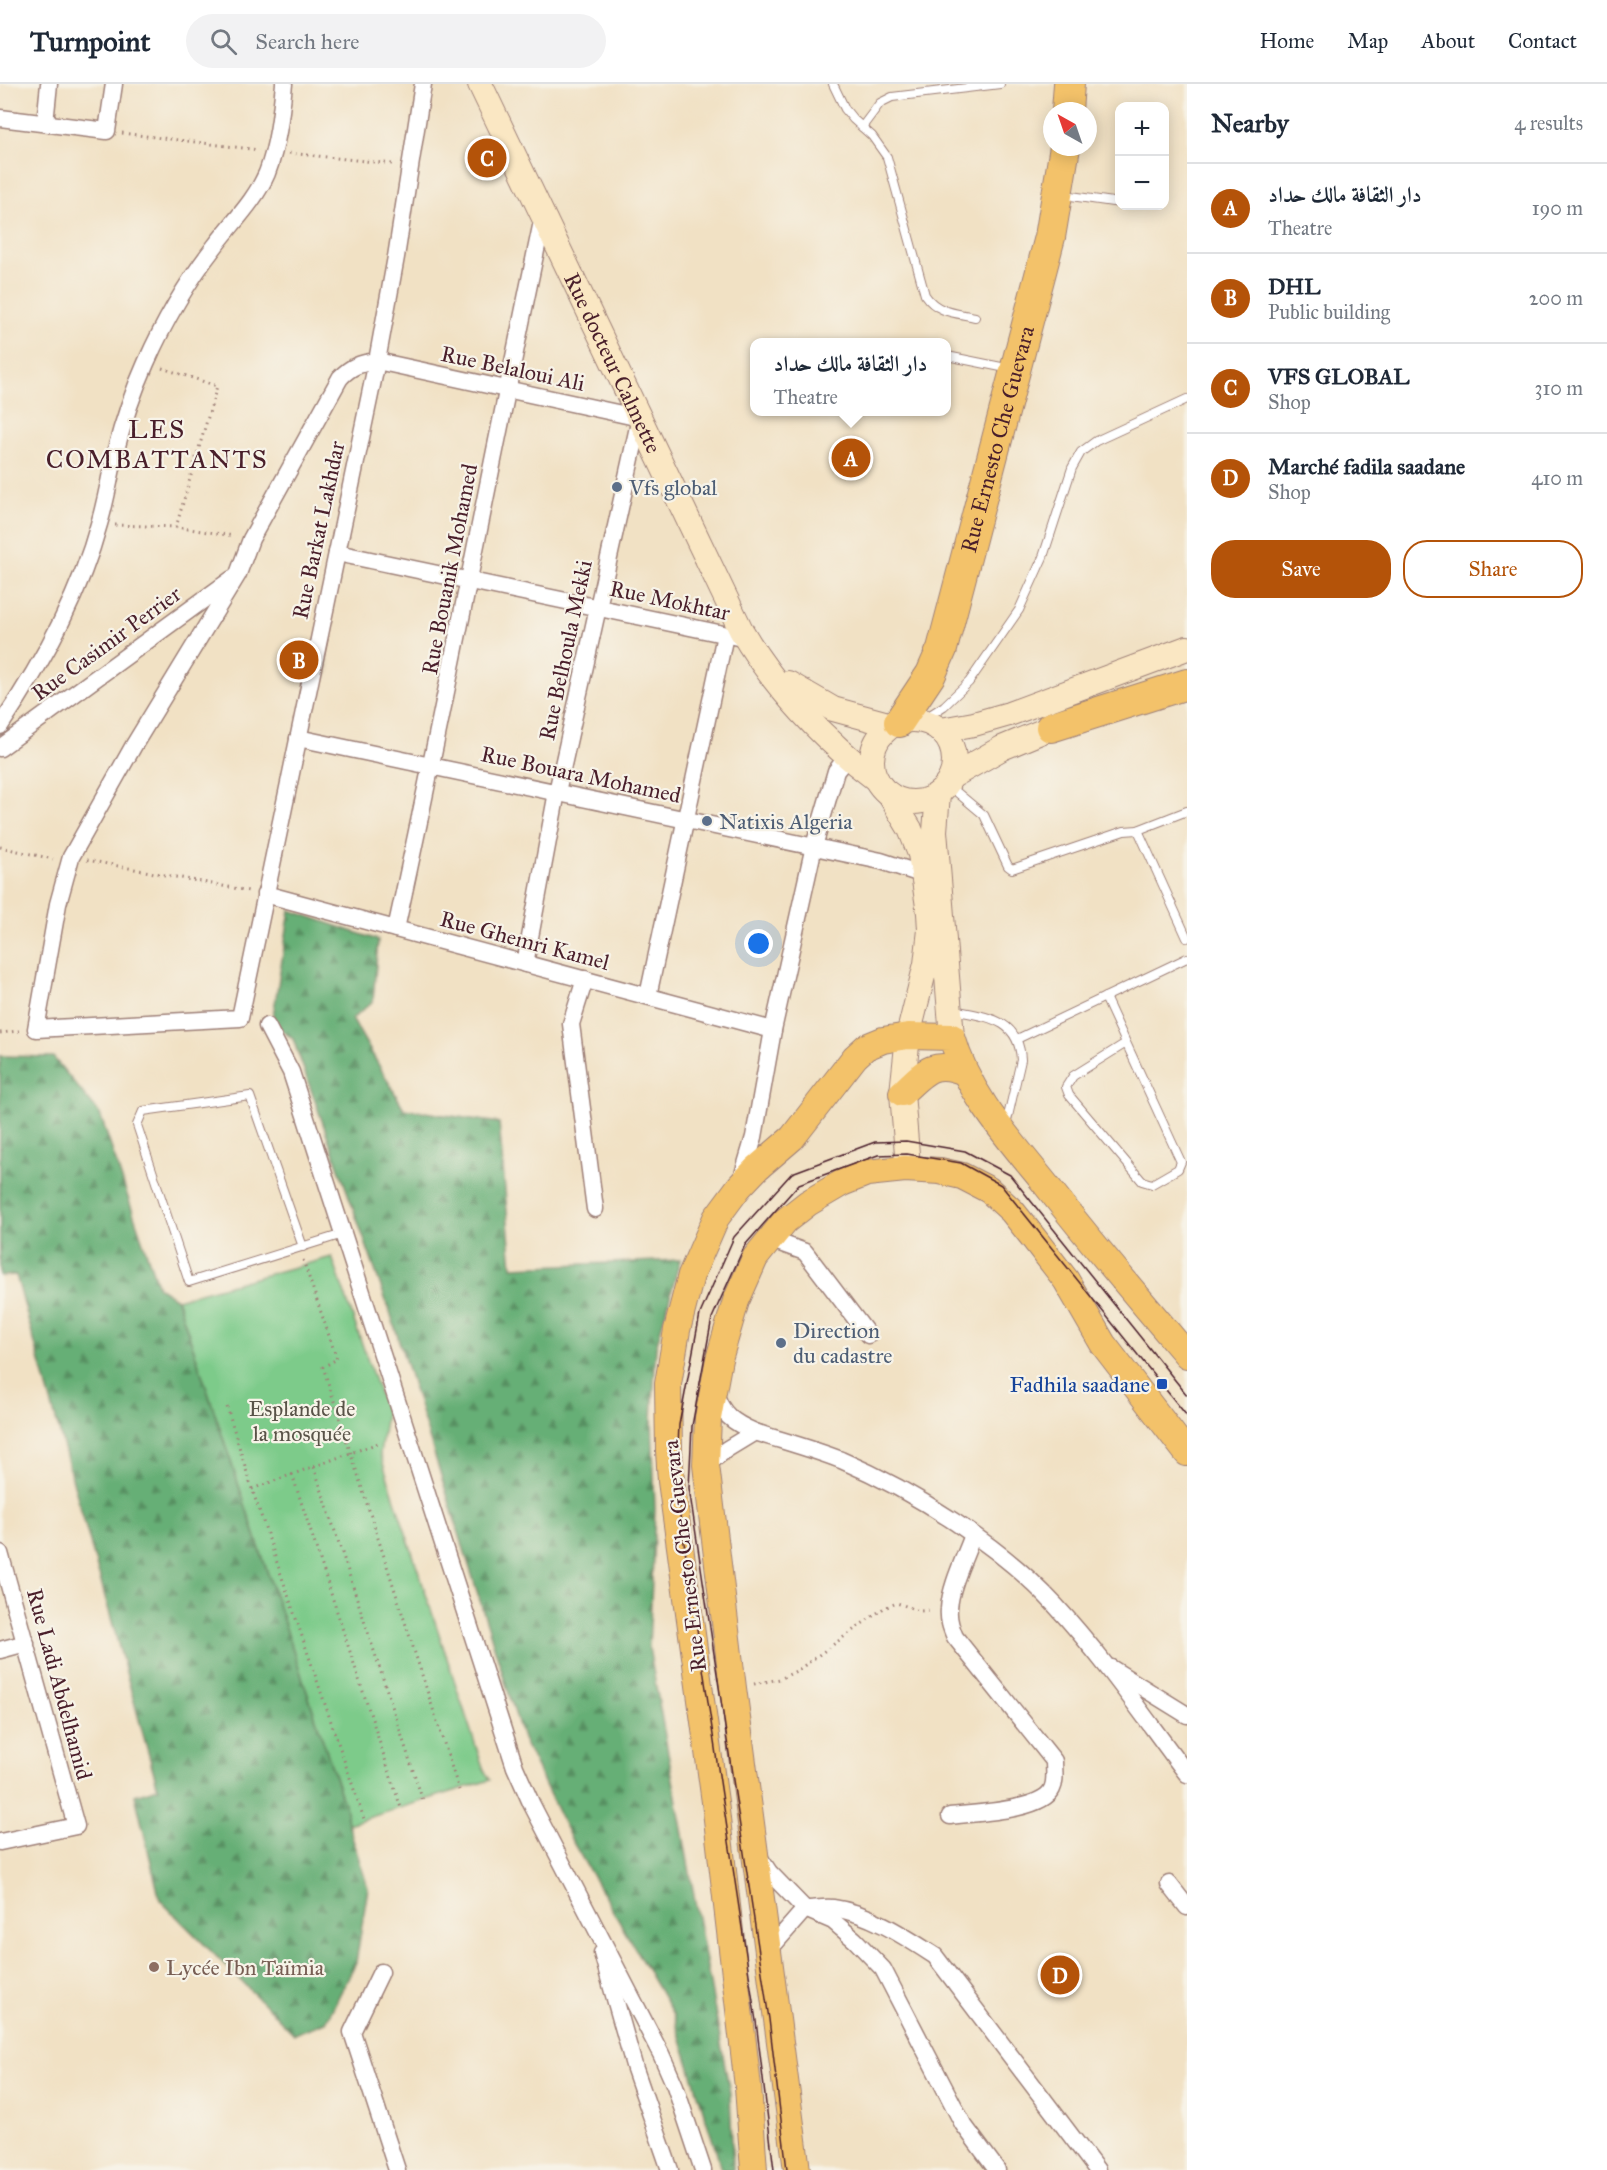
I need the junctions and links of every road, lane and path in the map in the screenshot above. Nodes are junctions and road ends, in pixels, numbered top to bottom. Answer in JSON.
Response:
{"nodes":[{"id":1,"x":49,"y":84,"type":"edge"},
{"id":2,"x":114,"y":84,"type":"edge"},
{"id":3,"x":284,"y":84,"type":"edge"},
{"id":4,"x":423,"y":84,"type":"edge"},
{"id":5,"x":480,"y":84,"type":"edge"},
{"id":6,"x":833,"y":84,"type":"edge"},
{"id":7,"x":1000,"y":84,"type":"edge"},
{"id":8,"x":1069,"y":84,"type":"edge"},
{"id":9,"x":1068,"y":102,"type":"edge"},
{"id":10,"x":0,"y":118,"type":"edge"},
{"id":11,"x":45,"y":123,"type":"junction"},
{"id":12,"x":862,"y":127,"type":"junction"},
{"id":13,"x":1064,"y":156,"type":"edge"},
{"id":14,"x":1059,"y":194,"type":"junction"},
{"id":15,"x":1115,"y":202,"type":"edge"},
{"id":16,"x":543,"y":217,"type":"junction"},
{"id":17,"x":975,"y":317,"type":"dead end"},
{"id":18,"x":951,"y":357,"type":"edge"},
{"id":19,"x":377,"y":361,"type":"junction"},
{"id":20,"x":146,"y":363,"type":"junction"},
{"id":21,"x":1014,"y":369,"type":"junction"},
{"id":22,"x":507,"y":390,"type":"junction"},
{"id":23,"x":1187,"y":399,"type":"edge"},
{"id":24,"x":640,"y":418,"type":"junction"},
{"id":25,"x":99,"y":525,"type":"junction"},
{"id":26,"x":176,"y":527,"type":"junction"},
{"id":27,"x":250,"y":539,"type":"junction"},
{"id":28,"x":337,"y":553,"type":"junction"},
{"id":29,"x":238,"y":574,"type":"junction"},
{"id":30,"x":470,"y":581,"type":"junction"},
{"id":31,"x":596,"y":608,"type":"junction"},
{"id":32,"x":736,"y":637,"type":"junction"},
{"id":33,"x":1187,"y":648,"type":"edge"},
{"id":34,"x":1187,"y":669,"type":"edge"},
{"id":35,"x":768,"y":671,"type":"junction"},
{"id":36,"x":1187,"y":684,"type":"edge"},
{"id":37,"x":914,"y":724,"type":"junction"},
{"id":38,"x":0,"y":726,"type":"edge"},
{"id":39,"x":1052,"y":727,"type":"junction"},
{"id":40,"x":298,"y":738,"type":"junction"},
{"id":41,"x":0,"y":748,"type":"edge"},
{"id":42,"x":848,"y":756,"type":"junction"},
{"id":43,"x":432,"y":766,"type":"junction"},
{"id":44,"x":945,"y":785,"type":"junction"},
{"id":45,"x":883,"y":787,"type":"junction"},
{"id":46,"x":557,"y":792,"type":"junction"},
{"id":47,"x":1187,"y":812,"type":"edge"},
{"id":48,"x":686,"y":819,"type":"junction"},
{"id":49,"x":1138,"y":830,"type":"junction"},
{"id":50,"x":814,"y":846,"type":"junction"},
{"id":51,"x":0,"y":847,"type":"edge"},
{"id":52,"x":70,"y":860,"type":"junction"},
{"id":53,"x":924,"y":875,"type":"junction"},
{"id":54,"x":265,"y":894,"type":"junction"},
{"id":55,"x":396,"y":929,"type":"junction"},
{"id":56,"x":1187,"y":938,"type":"edge"},
{"id":57,"x":1187,"y":958,"type":"edge"},
{"id":58,"x":525,"y":964,"type":"junction"},
{"id":59,"x":585,"y":980,"type":"junction"},
{"id":60,"x":648,"y":996,"type":"junction"},
{"id":61,"x":1105,"y":997,"type":"junction"},
{"id":62,"x":951,"y":1009,"type":"junction"},
{"id":63,"x":267,"y":1026,"type":"dead end"},
{"id":64,"x":773,"y":1029,"type":"junction"},
{"id":65,"x":908,"y":1036,"type":"junction"},
{"id":66,"x":952,"y":1037,"type":"junction"},
{"id":67,"x":1017,"y":1039,"type":"junction"},
{"id":68,"x":1126,"y":1043,"type":"junction"},
{"id":69,"x":964,"y":1072,"type":"junction"},
{"id":70,"x":902,"y":1093,"type":"junction"},
{"id":71,"x":1006,"y":1135,"type":"junction"},
{"id":72,"x":905,"y":1169,"type":"junction"},
{"id":73,"x":739,"y":1186,"type":"junction"},
{"id":74,"x":596,"y":1209,"type":"dead end"},
{"id":75,"x":343,"y":1234,"type":"junction"},
{"id":76,"x":769,"y":1239,"type":"junction"},
{"id":77,"x":301,"y":1247,"type":"junction"},
{"id":78,"x":868,"y":1335,"type":"dead end"},
{"id":79,"x":1187,"y":1355,"type":"edge"},
{"id":80,"x":714,"y":1386,"type":"junction"},
{"id":81,"x":228,"y":1407,"type":"dead end"},
{"id":82,"x":754,"y":1432,"type":"junction"},
{"id":83,"x":381,"y":1442,"type":"dead end"},
{"id":84,"x":1187,"y":1453,"type":"edge"},
{"id":85,"x":349,"y":1454,"type":"junction"},
{"id":86,"x":706,"y":1465,"type":"junction"},
{"id":87,"x":314,"y":1467,"type":"junction"},
{"id":88,"x":292,"y":1474,"type":"junction"},
{"id":89,"x":252,"y":1489,"type":"junction"},
{"id":90,"x":973,"y":1535,"type":"junction"},
{"id":91,"x":0,"y":1553,"type":"edge"},
{"id":92,"x":949,"y":1609,"type":"junction"},
{"id":93,"x":26,"y":1643,"type":"junction"},
{"id":94,"x":0,"y":1650,"type":"edge"},
{"id":95,"x":1104,"y":1663,"type":"junction"},
{"id":96,"x":733,"y":1688,"type":"junction"},
{"id":97,"x":1187,"y":1715,"type":"edge"},
{"id":98,"x":1187,"y":1774,"type":"edge"},
{"id":99,"x":459,"y":1790,"type":"dead end"},
{"id":100,"x":423,"y":1800,"type":"dead end"},
{"id":101,"x":401,"y":1808,"type":"dead end"},
{"id":102,"x":950,"y":1816,"type":"dead end"},
{"id":103,"x":364,"y":1819,"type":"dead end"},
{"id":104,"x":0,"y":1842,"type":"edge"},
{"id":105,"x":754,"y":1848,"type":"junction"},
{"id":106,"x":1169,"y":1884,"type":"dead end"},
{"id":107,"x":1187,"y":1908,"type":"edge"},
{"id":108,"x":805,"y":1909,"type":"junction"},
{"id":109,"x":591,"y":1916,"type":"junction"},
{"id":110,"x":769,"y":1950,"type":"junction"},
{"id":111,"x":381,"y":1972,"type":"dead end"},
{"id":112,"x":397,"y":2170,"type":"edge"},
{"id":113,"x":670,"y":2170,"type":"edge"},
{"id":114,"x":703,"y":2170,"type":"edge"},
{"id":115,"x":754,"y":2170,"type":"edge"},
{"id":116,"x":797,"y":2170,"type":"edge"},
{"id":117,"x":997,"y":2170,"type":"edge"},
{"id":118,"x":1097,"y":2170,"type":"edge"}],
"edges":[{"from":1,"to":11,"type":"street"},
{"from":2,"to":11,"type":"street"},
{"from":3,"to":20,"type":"street"},
{"from":4,"to":19,"type":"street","name":"Rue Barkat Lakhdar"},
{"from":5,"to":16,"type":"main road","name":"Rue docteur Calmette"},
{"from":6,"to":12,"type":"lane"},
{"from":7,"to":12,"type":"lane"},
{"from":8,"to":9,"type":"highway"},
{"from":10,"to":11,"type":"street"},
{"from":12,"to":17,"type":"lane"},
{"from":13,"to":14,"type":"highway","name":"Rue Ernesto Che Guevara"},
{"from":14,"to":15,"type":"lane"},
{"from":14,"to":21,"type":"highway","name":"Rue Ernesto Che Guevara"},
{"from":16,"to":22,"type":"street","name":"Rue Bouanik Mohamed"},
{"from":16,"to":24,"type":"main road","name":"Rue docteur Calmette"},
{"from":18,"to":21,"type":"lane"},
{"from":19,"to":22,"type":"street","name":"Rue Belaloui Ali"},
{"from":19,"to":27,"type":"street"},
{"from":19,"to":28,"type":"street","name":"Rue Barkat Lakhdar"},
{"from":20,"to":25,"type":"street"},
{"from":20,"to":26,"type":"path"},
{"from":21,"to":37,"type":"highway","name":"Rue Ernesto Che Guevara"},
{"from":22,"to":24,"type":"street","name":"Rue Belaloui Ali"},
{"from":22,"to":30,"type":"street","name":"Rue Bouanik Mohamed"},
{"from":23,"to":37,"type":"lane"},
{"from":24,"to":31,"type":"street","name":"Rue Belhoula Mekki"},
{"from":24,"to":32,"type":"main road","name":"Rue docteur Calmette"},
{"from":25,"to":26,"type":"path"},
{"from":25,"to":38,"type":"street"},
{"from":26,"to":27,"type":"path"},
{"from":27,"to":29,"type":"street"},
{"from":28,"to":30,"type":"street","name":"Rue Mokhtar"},
{"from":28,"to":40,"type":"street","name":"Rue Barkat Lakhdar"},
{"from":29,"to":41,"type":"street","name":"Rue Casimir Perrier"},
{"from":29,"to":52,"type":"street"},
{"from":30,"to":31,"type":"street","name":"Rue Mokhtar"},
{"from":30,"to":43,"type":"street","name":"Rue Bouanik Mohamed"},
{"from":31,"to":32,"type":"street","name":"Rue Mokhtar"},
{"from":31,"to":46,"type":"street","name":"Rue Belhoula Mekki"},
{"from":32,"to":35,"type":"main road","name":"Rue docteur Calmette"},
{"from":32,"to":48,"type":"street"},
{"from":33,"to":37,"type":"main road"},
{"from":34,"to":39,"type":"main road"},
{"from":35,"to":37,"type":"main road","name":"Rue docteur Calmette"},
{"from":35,"to":42,"type":"main road","name":"Rue docteur Calmette"},
{"from":36,"to":39,"type":"highway"},
{"from":37,"to":44,"type":"main road"},
{"from":37,"to":45,"type":"main road"},
{"from":39,"to":44,"type":"main road"},
{"from":40,"to":43,"type":"street","name":"Rue Bouara Mohamed"},
{"from":40,"to":54,"type":"street","name":"Rue Barkat Lakhdar"},
{"from":42,"to":45,"type":"main road","name":"Rue docteur Calmette"},
{"from":42,"to":50,"type":"street"},
{"from":43,"to":46,"type":"street","name":"Rue Bouara Mohamed"},
{"from":43,"to":55,"type":"street","name":"Rue Bouanik Mohamed"},
{"from":44,"to":45,"type":"main road"},
{"from":44,"to":49,"type":"lane"},
{"from":44,"to":62,"type":"main road"},
{"from":45,"to":53,"type":"main road"},
{"from":46,"to":48,"type":"street","name":"Rue Bouara Mohamed"},
{"from":46,"to":58,"type":"street","name":"Rue Belhoula Mekki"},
{"from":47,"to":49,"type":"lane"},
{"from":48,"to":50,"type":"street","name":"Rue Bouara Mohamed"},
{"from":48,"to":60,"type":"street"},
{"from":49,"to":56,"type":"lane"},
{"from":50,"to":53,"type":"street","name":"Rue Bouara Mohamed"},
{"from":50,"to":64,"type":"street"},
{"from":51,"to":52,"type":"path"},
{"from":52,"to":54,"type":"path"},
{"from":52,"to":54,"type":"street","name":"Rue Barkat Lakhdar"},
{"from":53,"to":65,"type":"main road"},
{"from":54,"to":55,"type":"street","name":"Rue Ghemri Kamel"},
{"from":55,"to":58,"type":"street","name":"Rue Ghemri Kamel"},
{"from":57,"to":61,"type":"lane"},
{"from":58,"to":59,"type":"street","name":"Rue Ghemri Kamel"},
{"from":59,"to":60,"type":"street","name":"Rue Ghemri Kamel"},
{"from":59,"to":74,"type":"street"},
{"from":60,"to":64,"type":"street","name":"Rue Ghemri Kamel"},
{"from":61,"to":67,"type":"lane"},
{"from":61,"to":68,"type":"lane"},
{"from":62,"to":66,"type":"main road"},
{"from":62,"to":67,"type":"lane"},
{"from":63,"to":75,"type":"street"},
{"from":64,"to":73,"type":"street"},
{"from":65,"to":66,"type":"main road","name":"Rue Ernesto Che Guevara"},
{"from":65,"to":70,"type":"main road"},
{"from":65,"to":73,"type":"main road","name":"Rue Ernesto Che Guevara"},
{"from":66,"to":69,"type":"main road"},
{"from":67,"to":71,"type":"lane"},
{"from":68,"to":68,"type":"lane"},
{"from":69,"to":70,"type":"main road"},
{"from":69,"to":71,"type":"main road"},
{"from":70,"to":72,"type":"main road"},
{"from":71,"to":79,"type":"main road"},
{"from":72,"to":76,"type":"main road","name":"Rue Ernesto Che Guevara"},
{"from":72,"to":84,"type":"main road","name":"Rue Ernesto Che Guevara"},
{"from":73,"to":115,"type":"main road","name":"Rue Ernesto Che Guevara"},
{"from":75,"to":77,"type":"lane"},
{"from":75,"to":109,"type":"street"},
{"from":76,"to":78,"type":"street"},
{"from":76,"to":80,"type":"main road","name":"Rue Ernesto Che Guevara"},
{"from":77,"to":77,"type":"lane"},
{"from":77,"to":85,"type":"path"},
{"from":80,"to":82,"type":"street"},
{"from":80,"to":86,"type":"main road","name":"Rue Ernesto Che Guevara"},
{"from":81,"to":89,"type":"path"},
{"from":82,"to":86,"type":"street"},
{"from":82,"to":90,"type":"street"},
{"from":83,"to":85,"type":"path"},
{"from":85,"to":87,"type":"path"},
{"from":85,"to":99,"type":"path"},
{"from":86,"to":96,"type":"main road","name":"Rue Ernesto Che Guevara"},
{"from":87,"to":88,"type":"path"},
{"from":87,"to":100,"type":"path"},
{"from":88,"to":89,"type":"path"},
{"from":88,"to":101,"type":"path"},
{"from":89,"to":103,"type":"path"},
{"from":90,"to":92,"type":"street"},
{"from":90,"to":95,"type":"street"},
{"from":91,"to":93,"type":"street","name":"Rue Ladi Abdelhamid"},
{"from":92,"to":96,"type":"path"},
{"from":92,"to":102,"type":"street"},
{"from":93,"to":94,"type":"street"},
{"from":93,"to":104,"type":"street","name":"Rue Ladi Abdelhamid"},
{"from":95,"to":97,"type":"street"},
{"from":95,"to":98,"type":"street"},
{"from":96,"to":105,"type":"main road","name":"Rue Ernesto Che Guevara"},
{"from":105,"to":108,"type":"street"},
{"from":105,"to":110,"type":"main road","name":"Rue Ernesto Che Guevara"},
{"from":106,"to":107,"type":"street"},
{"from":108,"to":110,"type":"street"},
{"from":108,"to":117,"type":"street"},
{"from":108,"to":118,"type":"street"},
{"from":109,"to":113,"type":"street"},
{"from":109,"to":114,"type":"street"},
{"from":110,"to":116,"type":"main road","name":"Rue Ernesto Che Guevara"},
{"from":111,"to":112,"type":"street"}]}
